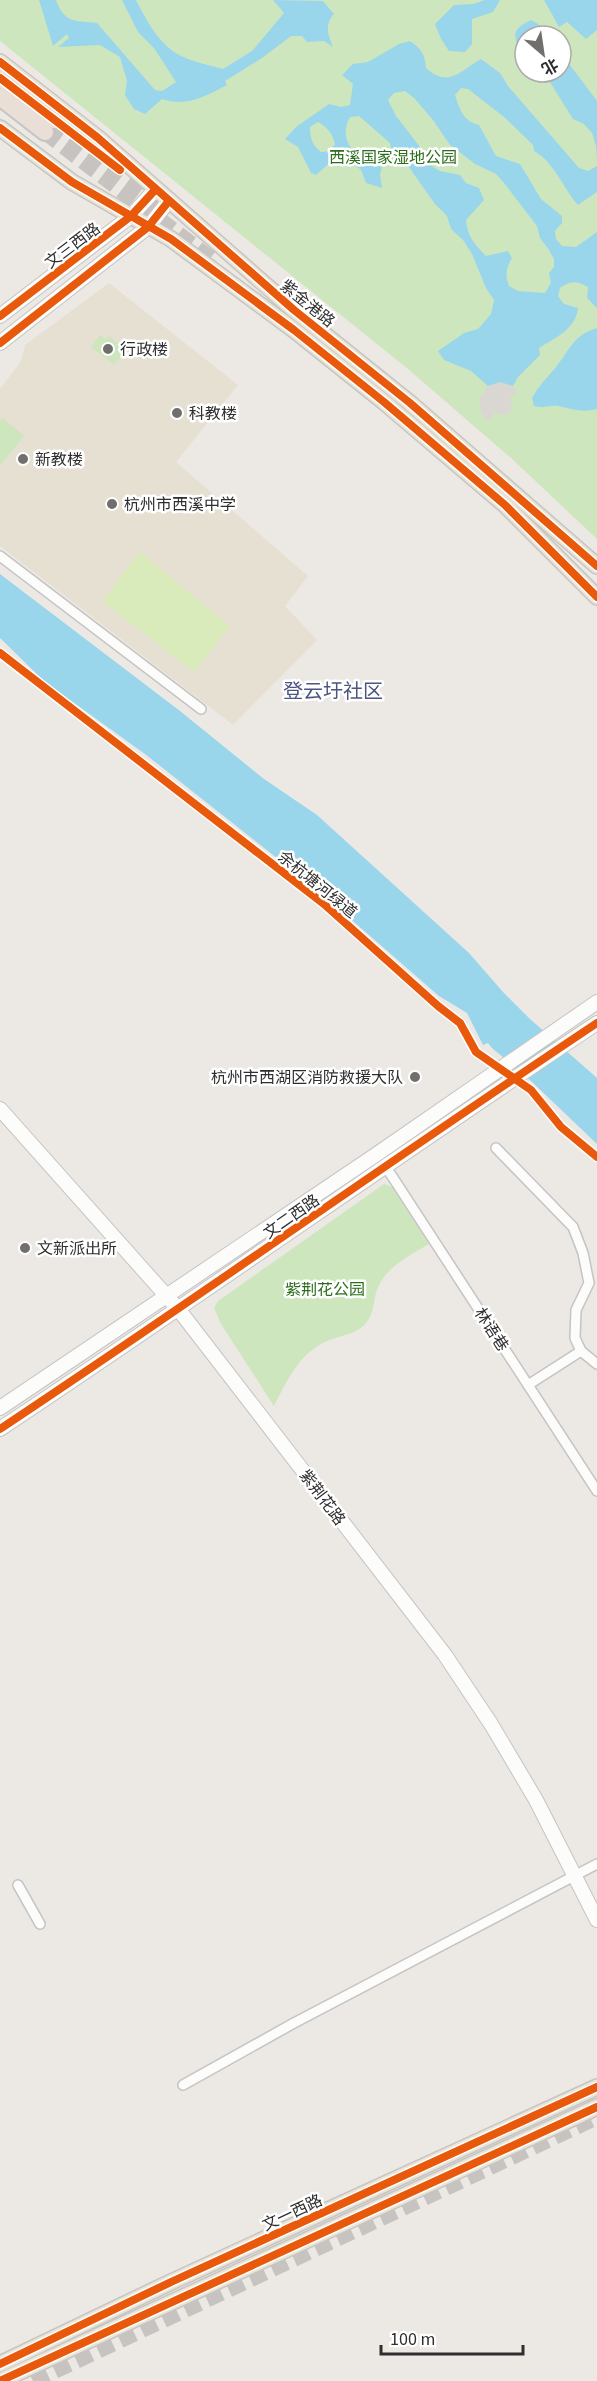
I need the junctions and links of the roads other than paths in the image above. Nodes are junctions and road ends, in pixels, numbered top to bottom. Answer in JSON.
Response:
{"nodes":[{"id":1,"x":0,"y":62,"type":"edge"},
{"id":2,"x":0,"y":78,"type":"edge"},
{"id":3,"x":0,"y":98,"type":"edge"},
{"id":4,"x":0,"y":128,"type":"edge"},
{"id":5,"x":155,"y":190,"type":"junction"},
{"id":6,"x":168,"y":202,"type":"junction"},
{"id":7,"x":131,"y":216,"type":"junction"},
{"id":8,"x":148,"y":227,"type":"junction"},
{"id":9,"x":0,"y":316,"type":"edge"},
{"id":10,"x":0,"y":343,"type":"edge"},
{"id":11,"x":0,"y":556,"type":"edge"},
{"id":12,"x":597,"y":566,"type":"edge"},
{"id":13,"x":597,"y":597,"type":"edge"},
{"id":14,"x":201,"y":709,"type":"dead end"},
{"id":15,"x":597,"y":1002,"type":"edge"},
{"id":16,"x":594,"y":1029,"type":"edge"},
{"id":17,"x":0,"y":1109,"type":"edge"},
{"id":18,"x":496,"y":1148,"type":"dead end"},
{"id":19,"x":386,"y":1167,"type":"junction"},
{"id":20,"x":168,"y":1297,"type":"junction"},
{"id":21,"x":179,"y":1310,"type":"junction"},
{"id":22,"x":581,"y":1351,"type":"junction"},
{"id":23,"x":597,"y":1364,"type":"edge"},
{"id":24,"x":528,"y":1385,"type":"junction"},
{"id":25,"x":0,"y":1408,"type":"edge"},
{"id":26,"x":0,"y":1429,"type":"edge"},
{"id":27,"x":597,"y":1491,"type":"edge"},
{"id":28,"x":597,"y":1864,"type":"edge"},
{"id":29,"x":574,"y":1876,"type":"junction"},
{"id":30,"x":18,"y":1885,"type":"dead end"},
{"id":31,"x":597,"y":1920,"type":"edge"},
{"id":32,"x":40,"y":1924,"type":"dead end"},
{"id":33,"x":183,"y":2085,"type":"dead end"},
{"id":34,"x":597,"y":2087,"type":"edge"},
{"id":35,"x":597,"y":2107,"type":"edge"},
{"id":36,"x":0,"y":2364,"type":"edge"},
{"id":37,"x":0,"y":2381,"type":"edge"}],
"edges":[{"from":1,"to":5,"type":"main road","name":"紫金港路"},
{"from":2,"to":3,"type":"highway"},
{"from":4,"to":7,"type":"main road","name":"紫金港路"},
{"from":5,"to":6,"type":"main road","name":"紫金港路"},
{"from":5,"to":7,"type":"main road","name":"文三西路"},
{"from":6,"to":8,"type":"main road","name":"文三西路"},
{"from":6,"to":12,"type":"main road","name":"紫金港路"},
{"from":7,"to":8,"type":"main road","name":"紫金港路"},
{"from":7,"to":9,"type":"main road","name":"文三西路"},
{"from":8,"to":10,"type":"main road","name":"文三西路"},
{"from":8,"to":13,"type":"main road","name":"紫金港路"},
{"from":11,"to":14,"type":"street"},
{"from":15,"to":20,"type":"main road","name":"文二西路"},
{"from":16,"to":19,"type":"main road","name":"文二西路"},
{"from":17,"to":20,"type":"main road","name":"紫荆花路"},
{"from":18,"to":22,"type":"street"},
{"from":19,"to":21,"type":"main road","name":"文二西路"},
{"from":19,"to":24,"type":"street","name":"林语巷"},
{"from":20,"to":21,"type":"main road","name":"紫荆花路"},
{"from":20,"to":25,"type":"main road","name":"文二西路"},
{"from":21,"to":26,"type":"main road","name":"文二西路"},
{"from":21,"to":29,"type":"main road","name":"紫荆花路"},
{"from":22,"to":23,"type":"street"},
{"from":22,"to":24,"type":"street"},
{"from":24,"to":27,"type":"street","name":"林语巷"},
{"from":28,"to":29,"type":"street"},
{"from":29,"to":31,"type":"main road","name":"紫荆花路"},
{"from":29,"to":33,"type":"street"},
{"from":30,"to":32,"type":"street"},
{"from":34,"to":36,"type":"main road","name":"文一西路"},
{"from":35,"to":37,"type":"main road","name":"文一西路"}]}
